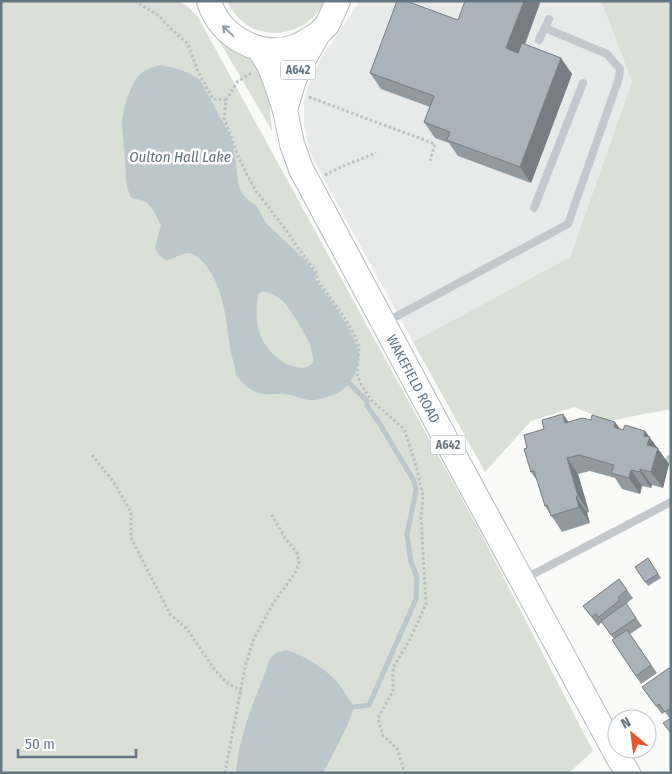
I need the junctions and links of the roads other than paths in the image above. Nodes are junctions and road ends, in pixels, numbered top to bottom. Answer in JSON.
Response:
{"nodes":[{"id":1,"x":209,"y":1,"type":"edge"},
{"id":2,"x":338,"y":2,"type":"edge"},
{"id":3,"x":549,"y":19,"type":"dead end"},
{"id":4,"x":545,"y":28,"type":"junction"},
{"id":5,"x":318,"y":34,"type":"junction"},
{"id":6,"x":539,"y":40,"type":"dead end"},
{"id":7,"x":263,"y":56,"type":"junction"},
{"id":8,"x":582,"y":83,"type":"dead end"},
{"id":9,"x":285,"y":110,"type":"junction"},
{"id":10,"x":534,"y":208,"type":"dead end"},
{"id":11,"x":384,"y":323,"type":"junction"},
{"id":12,"x":671,"y":502,"type":"edge"},
{"id":13,"x":522,"y":581,"type":"junction"},
{"id":14,"x":628,"y":773,"type":"edge"}],
"edges":[{"from":7,"to":1,"type":"main road","number":"A642","one_way":true},
{"from":2,"to":5,"type":"main road","number":"A642"},
{"from":3,"to":4,"type":"lane"},
{"from":4,"to":6,"type":"lane"},
{"from":4,"to":11,"type":"lane"},
{"from":5,"to":7,"type":"main road","number":"A642"},
{"from":5,"to":9,"type":"main road","number":"A642"},
{"from":7,"to":9,"type":"main road","number":"A642"},
{"from":8,"to":10,"type":"lane"},
{"from":9,"to":11,"type":"main road","name":"WAKEFIELD ROAD","number":"A642"},
{"from":11,"to":13,"type":"main road","name":"WAKEFIELD ROAD","number":"A642"},
{"from":12,"to":13,"type":"lane"},
{"from":13,"to":14,"type":"main road","name":"WAKEFIELD ROAD","number":"A642"}]}
